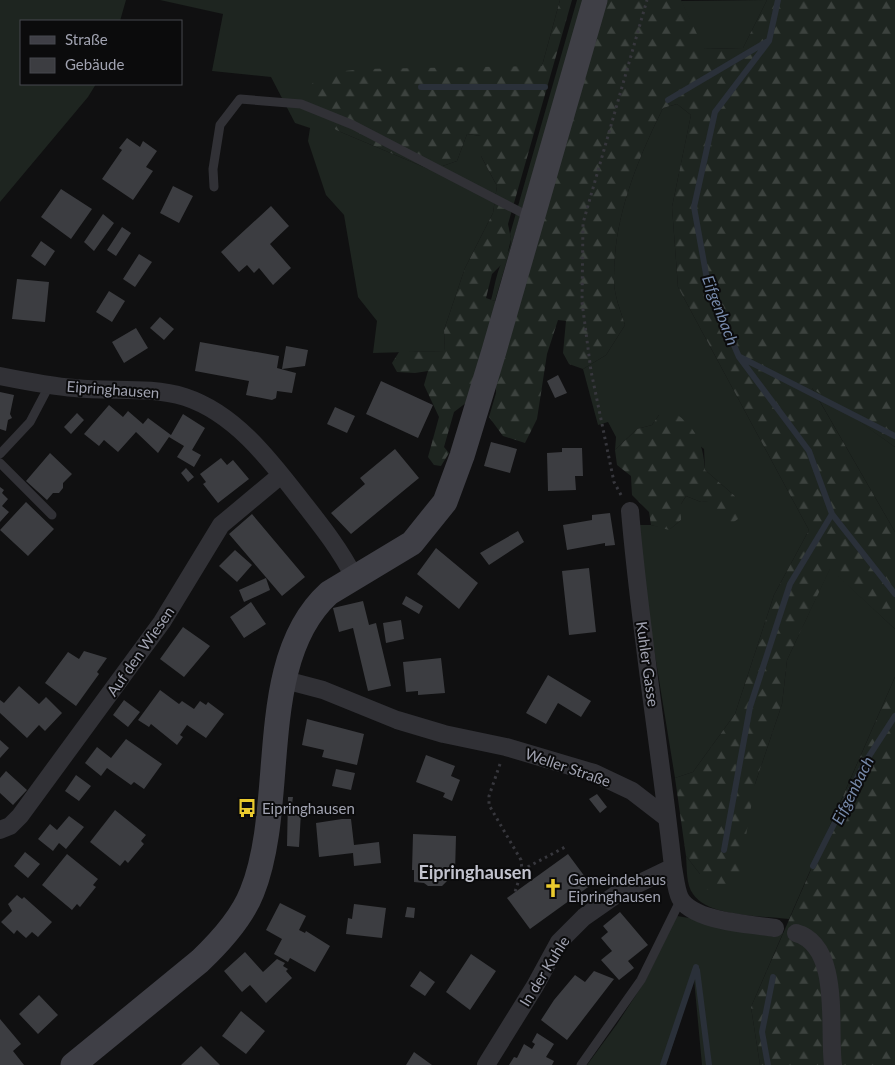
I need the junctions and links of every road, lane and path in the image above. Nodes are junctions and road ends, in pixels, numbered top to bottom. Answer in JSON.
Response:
{"nodes":[{"id":1,"x":595,"y":0,"type":"edge"},
{"id":2,"x":647,"y":0,"type":"edge"},
{"id":3,"x":214,"y":187,"type":"dead end"},
{"id":4,"x":532,"y":219,"type":"junction"},
{"id":5,"x":0,"y":376,"type":"edge"},
{"id":6,"x":50,"y":384,"type":"junction"},
{"id":7,"x":0,"y":454,"type":"edge"},
{"id":8,"x":0,"y":463,"type":"edge"},
{"id":9,"x":281,"y":475,"type":"junction"},
{"id":10,"x":630,"y":510,"type":"joint"},
{"id":11,"x":52,"y":515,"type":"dead end"},
{"id":12,"x":354,"y":577,"type":"junction"},
{"id":13,"x":285,"y":680,"type":"junction"},
{"id":14,"x":506,"y":747,"type":"junction"},
{"id":15,"x":668,"y":818,"type":"junction"},
{"id":16,"x":0,"y":830,"type":"edge"},
{"id":17,"x":567,"y":846,"type":"dead end"},
{"id":18,"x":673,"y":868,"type":"junction"},
{"id":19,"x":522,"y":870,"type":"junction"},
{"id":20,"x":516,"y":892,"type":"dead end"},
{"id":21,"x":680,"y":899,"type":"junction"},
{"id":22,"x":775,"y":928,"type":"dead end"},
{"id":23,"x":796,"y":933,"type":"dead end"},
{"id":24,"x":73,"y":1065,"type":"edge"},
{"id":25,"x":486,"y":1065,"type":"edge"},
{"id":26,"x":581,"y":1065,"type":"edge"},
{"id":27,"x":833,"y":1065,"type":"edge"}],
"edges":[{"from":1,"to":4,"type":"main road"},
{"from":2,"to":10,"type":"path"},
{"from":3,"to":4,"type":"lane"},
{"from":4,"to":12,"type":"main road"},
{"from":5,"to":6,"type":"street","name":"Eipringhausen"},
{"from":6,"to":7,"type":"lane"},
{"from":6,"to":9,"type":"street","name":"Eipringhausen"},
{"from":8,"to":11,"type":"lane"},
{"from":9,"to":12,"type":"street","name":"Eipringhausen"},
{"from":9,"to":16,"type":"street","name":"Auf den Wiesen"},
{"from":10,"to":15,"type":"street","name":"Kuhler Gasse"},
{"from":12,"to":13,"type":"main road"},
{"from":13,"to":14,"type":"street","name":"Weller Straße"},
{"from":13,"to":24,"type":"main road"},
{"from":14,"to":15,"type":"street","name":"Weller Straße"},
{"from":14,"to":19,"type":"path"},
{"from":15,"to":18,"type":"street"},
{"from":17,"to":19,"type":"path"},
{"from":18,"to":21,"type":"street"},
{"from":18,"to":25,"type":"street","name":"In der Kuhle"},
{"from":19,"to":20,"type":"path"},
{"from":21,"to":22,"type":"street"},
{"from":21,"to":26,"type":"lane"},
{"from":23,"to":27,"type":"street"}]}
